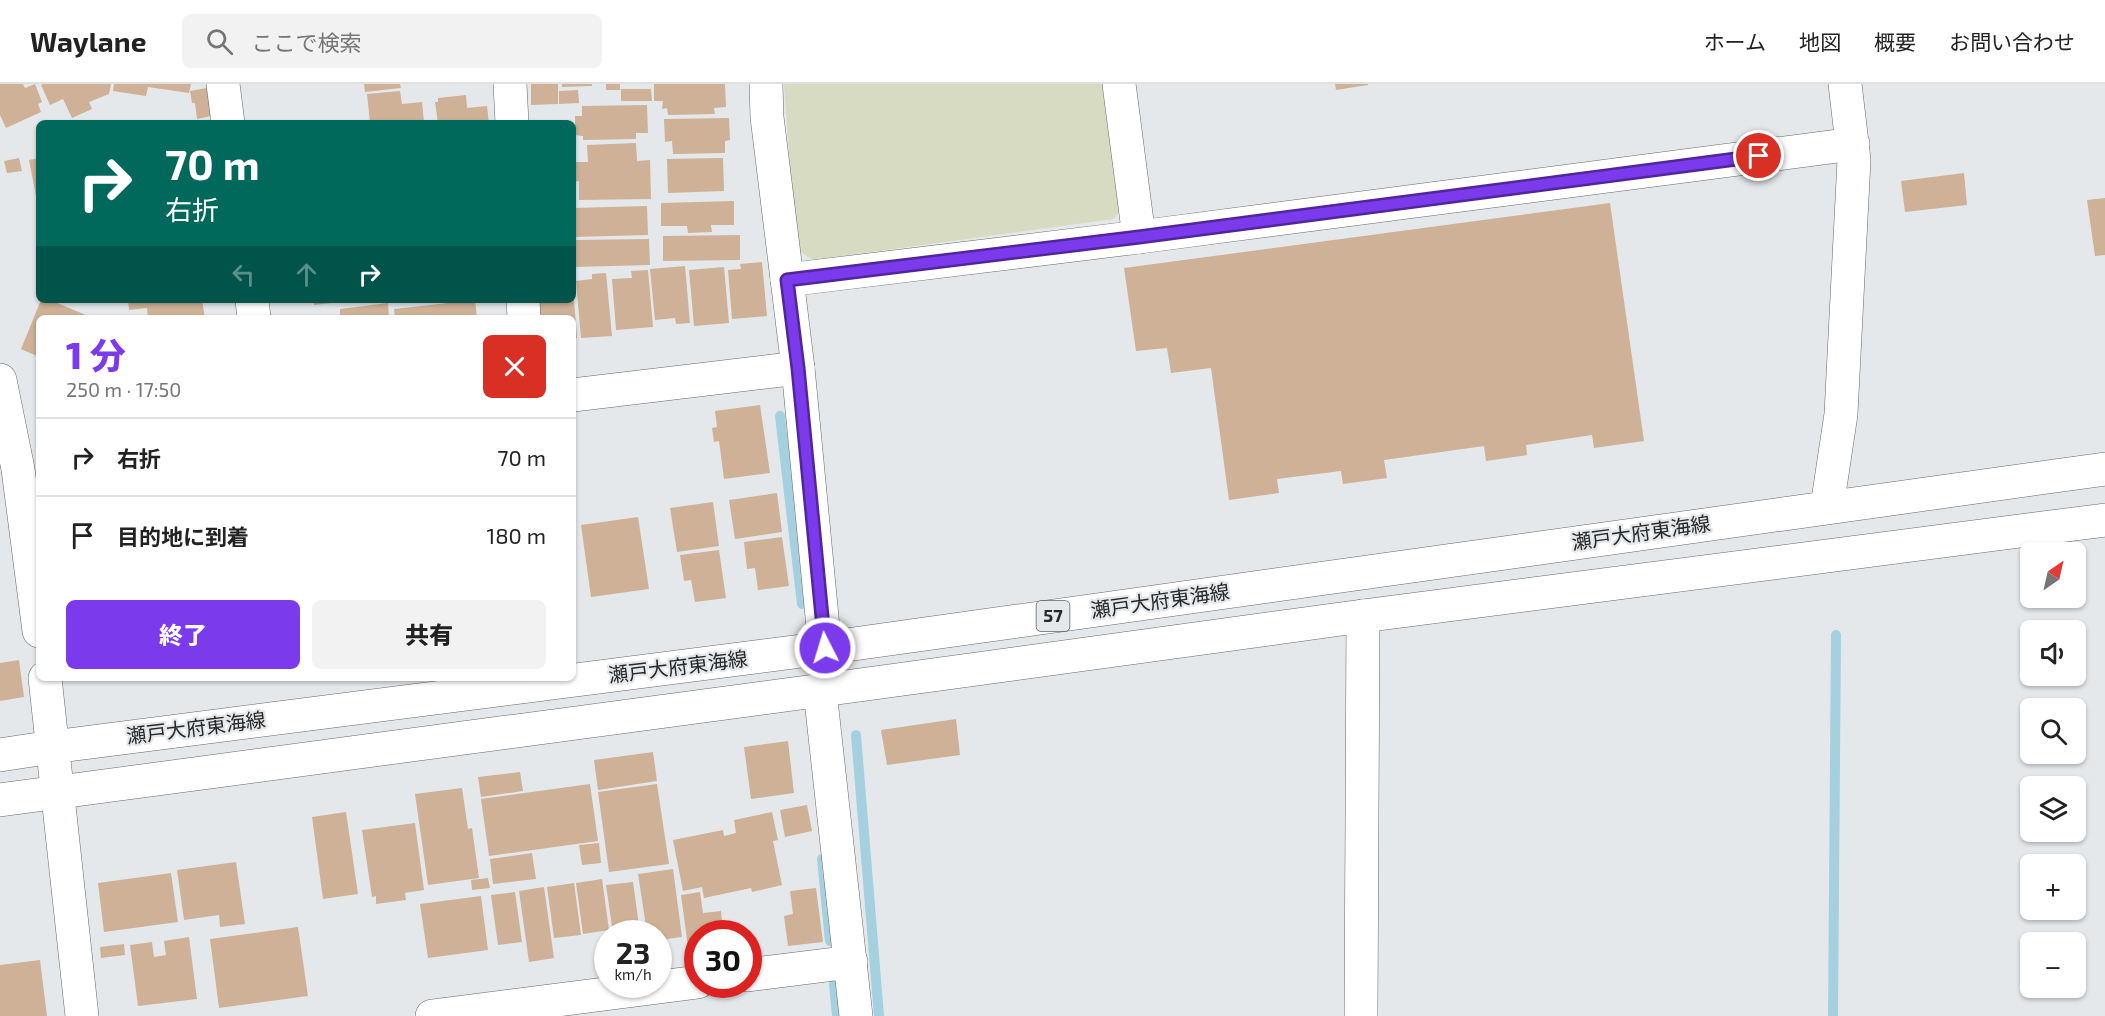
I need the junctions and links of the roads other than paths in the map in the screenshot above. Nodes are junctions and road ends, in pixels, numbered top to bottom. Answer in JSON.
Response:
{"nodes":[{"id":1,"x":223,"y":84,"type":"edge"},
{"id":2,"x":510,"y":84,"type":"edge"},
{"id":3,"x":765,"y":84,"type":"edge"},
{"id":4,"x":1119,"y":84,"type":"edge"},
{"id":5,"x":1845,"y":84,"type":"edge"},
{"id":6,"x":228,"y":120,"type":"edge"},
{"id":7,"x":512,"y":120,"type":"edge"},
{"id":8,"x":1852,"y":144,"type":"junction"},
{"id":9,"x":1139,"y":237,"type":"junction"},
{"id":10,"x":787,"y":280,"type":"junction"},
{"id":11,"x":798,"y":368,"type":"junction"},
{"id":12,"x":0,"y":380,"type":"edge"},
{"id":13,"x":576,"y":395,"type":"edge"},
{"id":14,"x":19,"y":469,"type":"edge"},
{"id":15,"x":2105,"y":469,"type":"edge"},
{"id":16,"x":1827,"y":507,"type":"junction"},
{"id":17,"x":2105,"y":520,"type":"edge"},
{"id":18,"x":36,"y":608,"type":"edge"},
{"id":19,"x":1363,"y":616,"type":"junction"},
{"id":20,"x":825,"y":648,"type":"junction"},
{"id":21,"x":576,"y":680,"type":"edge"},
{"id":22,"x":45,"y":681,"type":"edge"},
{"id":23,"x":567,"y":681,"type":"edge"},
{"id":24,"x":820,"y":690,"type":"junction"},
{"id":25,"x":52,"y":747,"type":"junction"},
{"id":26,"x":0,"y":755,"type":"edge"},
{"id":27,"x":59,"y":792,"type":"junction"},
{"id":28,"x":0,"y":800,"type":"edge"},
{"id":29,"x":851,"y":962,"type":"junction"},
{"id":30,"x":762,"y":973,"type":"edge"},
{"id":31,"x":684,"y":984,"type":"edge"},
{"id":32,"x":82,"y":1016,"type":"edge"},
{"id":33,"x":432,"y":1016,"type":"edge"},
{"id":34,"x":856,"y":1016,"type":"edge"},
{"id":35,"x":1361,"y":1016,"type":"edge"}],
"edges":[{"from":1,"to":6,"type":"street"},
{"from":2,"to":7,"type":"street"},
{"from":3,"to":10,"type":"street"},
{"from":4,"to":9,"type":"street"},
{"from":5,"to":8,"type":"street"},
{"from":8,"to":9,"type":"street"},
{"from":8,"to":16,"type":"street"},
{"from":9,"to":10,"type":"street"},
{"from":10,"to":11,"type":"street"},
{"from":11,"to":13,"type":"street"},
{"from":11,"to":20,"type":"street"},
{"from":12,"to":14,"type":"street"},
{"from":14,"to":18,"type":"street"},
{"from":15,"to":16,"type":"street","name":"瀬戸大府東海線","number":"57"},
{"from":16,"to":20,"type":"street","name":"瀬戸大府東海線","number":"57"},
{"from":17,"to":19,"type":"street","number":"57"},
{"from":19,"to":24,"type":"street","number":"57"},
{"from":19,"to":35,"type":"street"},
{"from":20,"to":21,"type":"street","name":"瀬戸大府東海線","number":"57"},
{"from":22,"to":25,"type":"street"},
{"from":23,"to":25,"type":"street","name":"瀬戸大府東海線","number":"57"},
{"from":24,"to":27,"type":"street","number":"57"},
{"from":24,"to":29,"type":"street"},
{"from":25,"to":26,"type":"street","name":"瀬戸大府東海線","number":"57"},
{"from":25,"to":27,"type":"street"},
{"from":27,"to":28,"type":"street","number":"57"},
{"from":27,"to":32,"type":"street"},
{"from":29,"to":30,"type":"street"},
{"from":29,"to":34,"type":"street"},
{"from":31,"to":33,"type":"street"}]}
